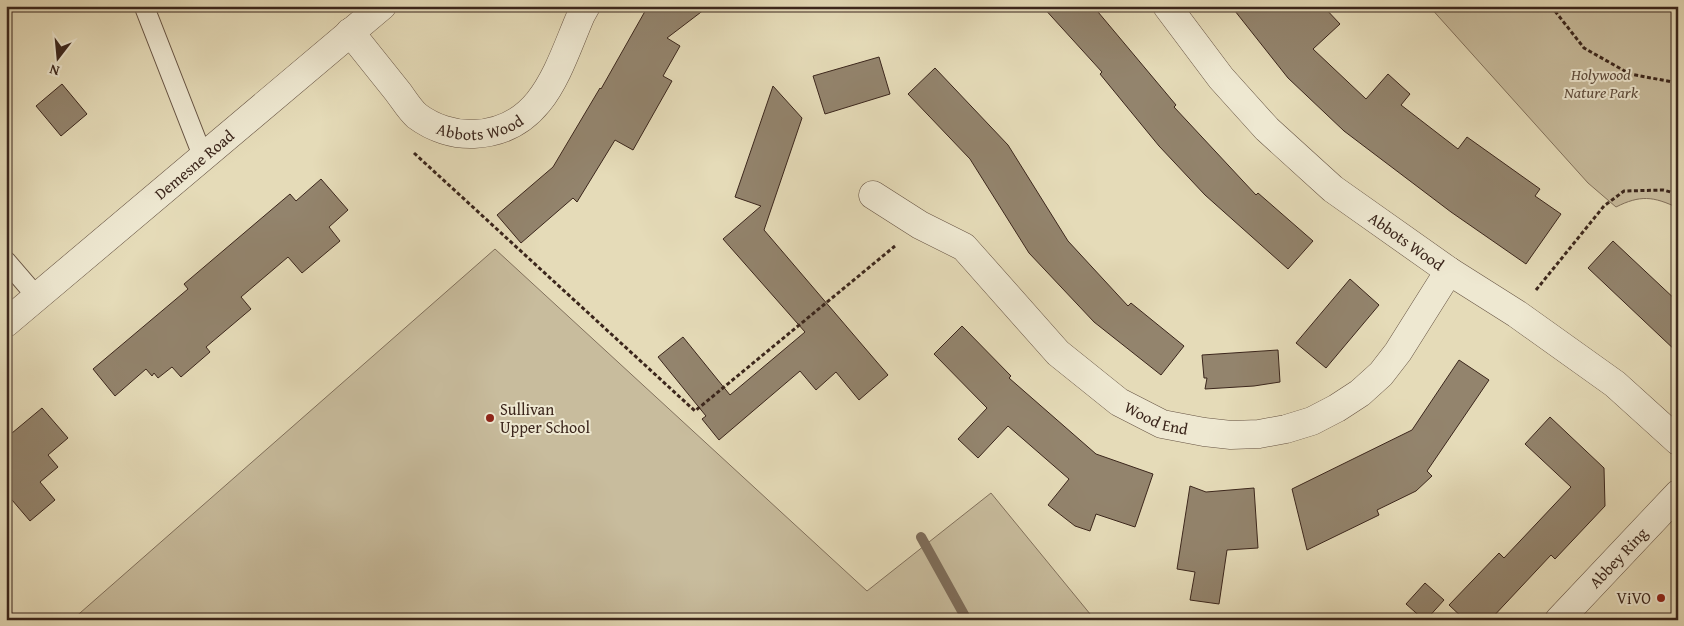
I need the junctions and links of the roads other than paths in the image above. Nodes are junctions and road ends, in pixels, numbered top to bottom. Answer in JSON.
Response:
{"nodes":[{"id":1,"x":144,"y":6,"type":"edge"},
{"id":2,"x":382,"y":6,"type":"edge"},
{"id":3,"x":586,"y":6,"type":"edge"},
{"id":4,"x":1167,"y":6,"type":"edge"},
{"id":5,"x":350,"y":32,"type":"junction"},
{"id":6,"x":203,"y":157,"type":"junction"},
{"id":7,"x":873,"y":195,"type":"dead end"},
{"id":8,"x":6,"y":261,"type":"edge"},
{"id":9,"x":1449,"y":271,"type":"junction"},
{"id":10,"x":37,"y":297,"type":"junction"},
{"id":11,"x":6,"y":322,"type":"edge"},
{"id":12,"x":1678,"y":441,"type":"edge"},
{"id":13,"x":1678,"y":494,"type":"edge"},
{"id":14,"x":1559,"y":620,"type":"edge"}],
"edges":[{"from":1,"to":6,"type":"lane"},
{"from":2,"to":5,"type":"street","name":"Demesne Road"},
{"from":3,"to":5,"type":"street","name":"Abbots Wood"},
{"from":4,"to":9,"type":"street","name":"Abbots Wood"},
{"from":5,"to":6,"type":"street","name":"Demesne Road"},
{"from":6,"to":10,"type":"street","name":"Demesne Road"},
{"from":7,"to":9,"type":"street","name":"Wood End"},
{"from":8,"to":10,"type":"lane"},
{"from":9,"to":12,"type":"street","name":"Abbots Wood"},
{"from":10,"to":11,"type":"street","name":"Demesne Road"},
{"from":13,"to":14,"type":"street","name":"Abbey Ring"}]}
